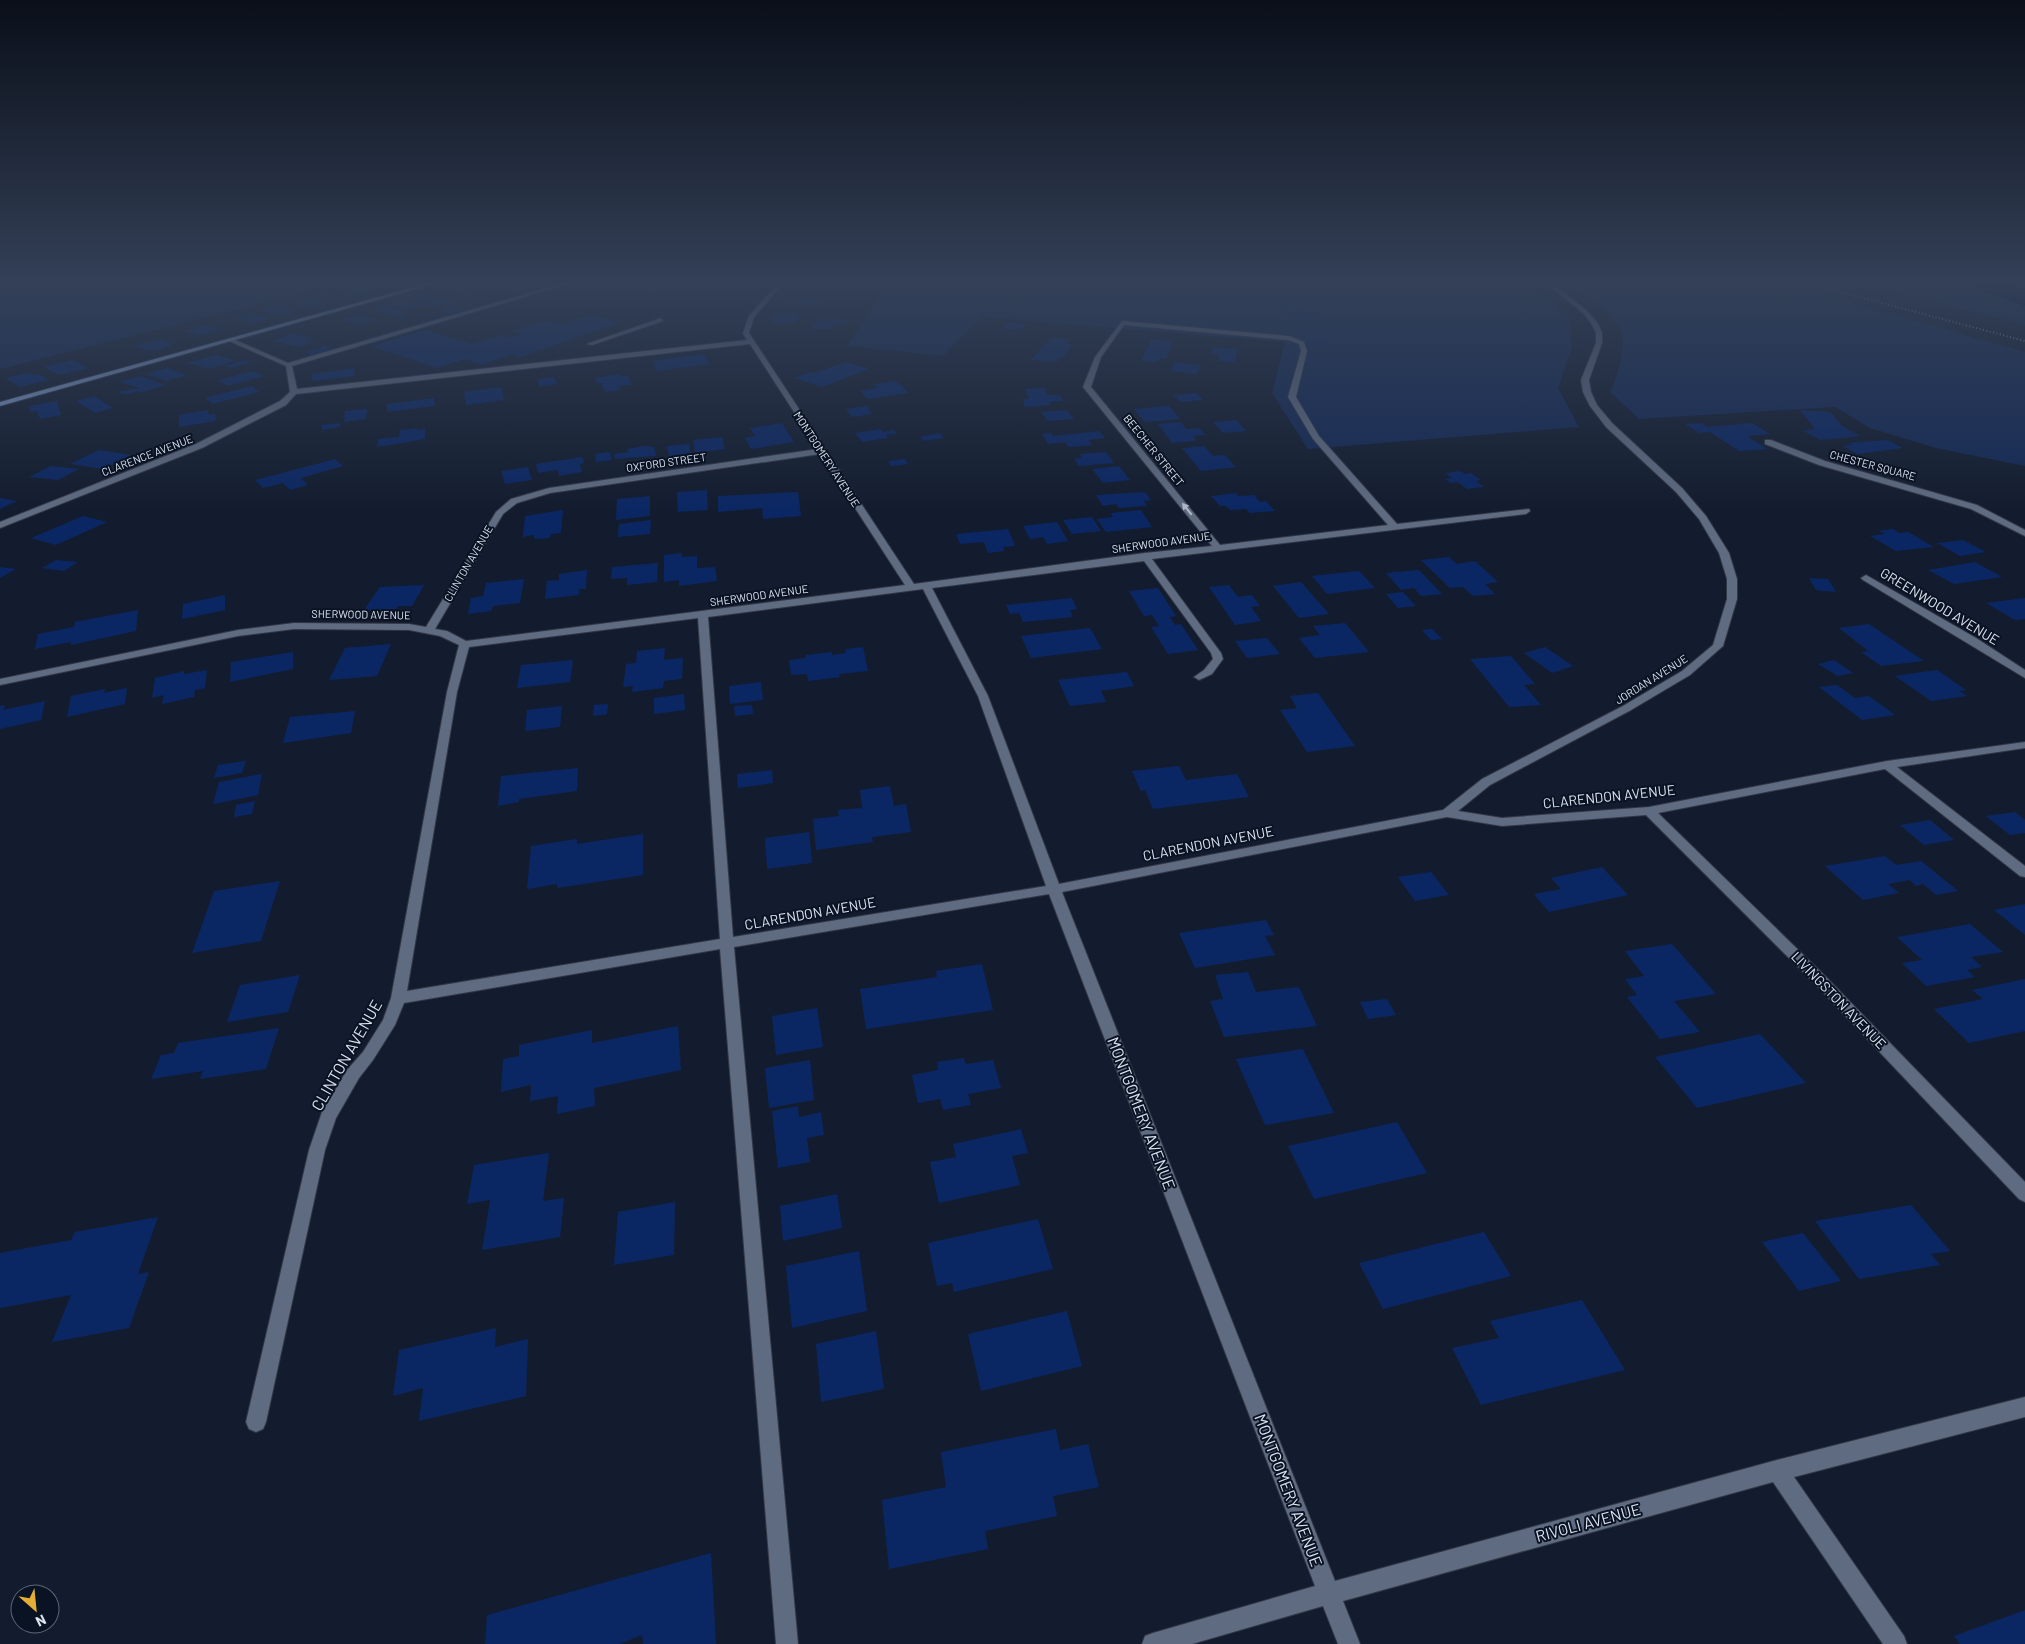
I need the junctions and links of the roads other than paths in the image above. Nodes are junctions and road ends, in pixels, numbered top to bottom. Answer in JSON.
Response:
{"nodes":[{"id":1,"x":160,"y":360,"type":"edge"},
{"id":2,"x":274,"y":360,"type":"edge"},
{"id":3,"x":309,"y":360,"type":"edge"},
{"id":4,"x":588,"y":360,"type":"edge"},
{"id":5,"x":762,"y":360,"type":"edge"},
{"id":6,"x":1098,"y":360,"type":"edge"},
{"id":7,"x":1302,"y":360,"type":"edge"},
{"id":8,"x":1593,"y":360,"type":"edge"},
{"id":9,"x":288,"y":366,"type":"junction"},
{"id":10,"x":294,"y":392,"type":"junction"},
{"id":11,"x":0,"y":404,"type":"edge"},
{"id":12,"x":1768,"y":442,"type":"dead end"},
{"id":13,"x":823,"y":451,"type":"junction"},
{"id":14,"x":514,"y":501,"type":"joint"},
{"id":15,"x":1526,"y":511,"type":"dead end"},
{"id":16,"x":0,"y":525,"type":"edge"},
{"id":17,"x":1394,"y":526,"type":"junction"},
{"id":18,"x":2025,"y":533,"type":"edge"},
{"id":19,"x":1217,"y":547,"type":"junction"},
{"id":20,"x":1145,"y":556,"type":"junction"},
{"id":21,"x":1866,"y":578,"type":"dead end"},
{"id":22,"x":918,"y":586,"type":"junction"},
{"id":23,"x":703,"y":615,"type":"junction"},
{"id":24,"x":429,"y":630,"type":"junction"},
{"id":25,"x":464,"y":644,"type":"junction"},
{"id":26,"x":2025,"y":675,"type":"edge"},
{"id":27,"x":1199,"y":677,"type":"dead end"},
{"id":28,"x":0,"y":682,"type":"edge"},
{"id":29,"x":2025,"y":744,"type":"edge"},
{"id":30,"x":1888,"y":765,"type":"junction"},
{"id":31,"x":1649,"y":811,"type":"junction"},
{"id":32,"x":1447,"y":813,"type":"junction"},
{"id":33,"x":2025,"y":873,"type":"edge"},
{"id":34,"x":1054,"y":889,"type":"junction"},
{"id":35,"x":727,"y":944,"type":"junction"},
{"id":36,"x":398,"y":998,"type":"junction"},
{"id":37,"x":2025,"y":1194,"type":"edge"},
{"id":38,"x":2025,"y":1407,"type":"edge"},
{"id":39,"x":256,"y":1422,"type":"dead end"},
{"id":40,"x":1778,"y":1470,"type":"junction"},
{"id":41,"x":1329,"y":1593,"type":"junction"},
{"id":42,"x":787,"y":1644,"type":"edge"},
{"id":43,"x":1153,"y":1644,"type":"edge"},
{"id":44,"x":1349,"y":1644,"type":"edge"},
{"id":45,"x":1896,"y":1644,"type":"edge"}],
"edges":[{"from":1,"to":11,"type":"main road"},
{"from":2,"to":9,"type":"street"},
{"from":3,"to":9,"type":"street"},
{"from":4,"to":10,"type":"street"},
{"from":5,"to":13,"type":"street","name":"MONTGOMERY AVENUE"},
{"from":19,"to":6,"type":"street","name":"BEECHER STREET","one_way":true},
{"from":7,"to":17,"type":"street","name":"BEECHER STREET","one_way":true},
{"from":8,"to":32,"type":"street","name":"JORDAN AVENUE"},
{"from":9,"to":10,"type":"street"},
{"from":10,"to":16,"type":"street","name":"CLARENCE AVENUE"},
{"from":12,"to":18,"type":"street","name":"CHESTER SQUARE"},
{"from":13,"to":14,"type":"street","name":"OXFORD STREET"},
{"from":13,"to":22,"type":"street","name":"MONTGOMERY AVENUE"},
{"from":14,"to":24,"type":"street","name":"CLINTON AVENUE"},
{"from":15,"to":17,"type":"street","name":"SHERWOOD AVENUE"},
{"from":17,"to":19,"type":"street","name":"SHERWOOD AVENUE"},
{"from":19,"to":20,"type":"street","name":"SHERWOOD AVENUE"},
{"from":20,"to":22,"type":"street","name":"SHERWOOD AVENUE"},
{"from":20,"to":27,"type":"street"},
{"from":21,"to":26,"type":"street","name":"GREENWOOD AVENUE"},
{"from":22,"to":23,"type":"street","name":"SHERWOOD AVENUE"},
{"from":22,"to":34,"type":"street","name":"MONTGOMERY AVENUE"},
{"from":23,"to":25,"type":"street","name":"SHERWOOD AVENUE"},
{"from":23,"to":35,"type":"street"},
{"from":24,"to":25,"type":"street","name":"SHERWOOD AVENUE"},
{"from":24,"to":28,"type":"street","name":"SHERWOOD AVENUE"},
{"from":25,"to":36,"type":"street","name":"CLINTON AVENUE"},
{"from":29,"to":30,"type":"street","name":"CLARENDON AVENUE"},
{"from":30,"to":31,"type":"street","name":"CLARENDON AVENUE"},
{"from":30,"to":33,"type":"street"},
{"from":31,"to":32,"type":"street","name":"CLARENDON AVENUE"},
{"from":31,"to":37,"type":"street","name":"LIVINGSTON AVENUE"},
{"from":32,"to":34,"type":"street","name":"CLARENDON AVENUE"},
{"from":34,"to":35,"type":"street","name":"CLARENDON AVENUE"},
{"from":34,"to":41,"type":"street","name":"MONTGOMERY AVENUE"},
{"from":35,"to":36,"type":"street","name":"CLARENDON AVENUE"},
{"from":35,"to":42,"type":"street"},
{"from":36,"to":39,"type":"street","name":"CLINTON AVENUE"},
{"from":38,"to":40,"type":"street","name":"RIVOLI AVENUE"},
{"from":40,"to":41,"type":"street","name":"RIVOLI AVENUE"},
{"from":40,"to":45,"type":"street"},
{"from":41,"to":43,"type":"street","name":"RIVOLI AVENUE"},
{"from":41,"to":44,"type":"street","name":"MONTGOMERY AVENUE"}]}
